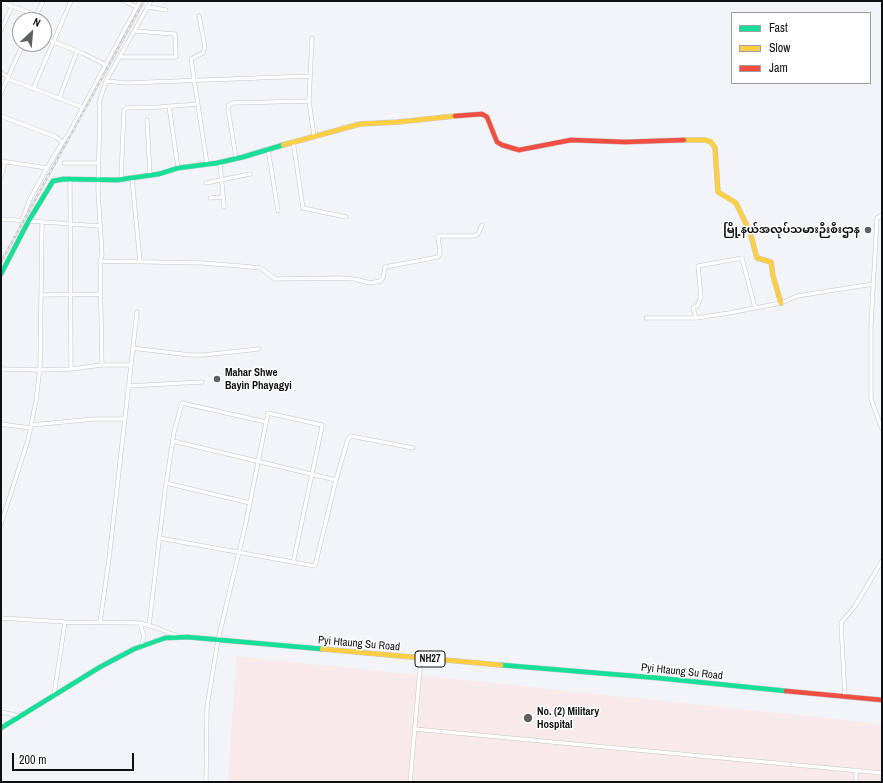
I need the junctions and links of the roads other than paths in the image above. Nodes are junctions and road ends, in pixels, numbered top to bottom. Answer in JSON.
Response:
{"nodes":[{"id":1,"x":43,"y":1,"type":"edge"},
{"id":2,"x":71,"y":1,"type":"edge"},
{"id":3,"x":124,"y":1,"type":"edge"},
{"id":4,"x":140,"y":1,"type":"edge"},
{"id":5,"x":151,"y":1,"type":"edge"},
{"id":6,"x":1,"y":2,"type":"edge"},
{"id":7,"x":12,"y":6,"type":"junction"},
{"id":8,"x":137,"y":7,"type":"junction"},
{"id":9,"x":148,"y":7,"type":"junction"},
{"id":10,"x":166,"y":10,"type":"dead end"},
{"id":11,"x":28,"y":12,"type":"edge"},
{"id":12,"x":38,"y":12,"type":"edge"},
{"id":13,"x":199,"y":16,"type":"dead end"},
{"id":14,"x":1,"y":30,"type":"edge"},
{"id":15,"x":134,"y":31,"type":"junction"},
{"id":16,"x":312,"y":38,"type":"dead end"},
{"id":17,"x":53,"y":42,"type":"junction"},
{"id":18,"x":77,"y":51,"type":"junction"},
{"id":19,"x":19,"y":52,"type":"edge"},
{"id":20,"x":119,"y":57,"type":"junction"},
{"id":21,"x":106,"y":65,"type":"junction"},
{"id":22,"x":1,"y":73,"type":"edge"},
{"id":23,"x":310,"y":76,"type":"junction"},
{"id":24,"x":8,"y":78,"type":"junction"},
{"id":25,"x":106,"y":81,"type":"junction"},
{"id":26,"x":195,"y":81,"type":"junction"},
{"id":27,"x":33,"y":89,"type":"junction"},
{"id":28,"x":1,"y":94,"type":"edge"},
{"id":29,"x":59,"y":99,"type":"junction"},
{"id":30,"x":309,"y":101,"type":"junction"},
{"id":31,"x":198,"y":104,"type":"junction"},
{"id":32,"x":169,"y":106,"type":"junction"},
{"id":33,"x":82,"y":107,"type":"junction"},
{"id":34,"x":1,"y":116,"type":"edge"},
{"id":35,"x":148,"y":120,"type":"dead end"},
{"id":36,"x":314,"y":136,"type":"junction"},
{"id":37,"x":293,"y":141,"type":"junction"},
{"id":38,"x":62,"y":142,"type":"junction"},
{"id":39,"x":268,"y":149,"type":"junction"},
{"id":40,"x":236,"y":158,"type":"junction"},
{"id":41,"x":3,"y":161,"type":"edge"},
{"id":42,"x":64,"y":162,"type":"dead end"},
{"id":43,"x":220,"y":162,"type":"junction"},
{"id":44,"x":98,"y":163,"type":"junction"},
{"id":45,"x":207,"y":164,"type":"junction"},
{"id":46,"x":47,"y":168,"type":"junction"},
{"id":47,"x":178,"y":168,"type":"junction"},
{"id":48,"x":250,"y":174,"type":"dead end"},
{"id":49,"x":150,"y":175,"type":"junction"},
{"id":50,"x":1,"y":177,"type":"edge"},
{"id":51,"x":132,"y":178,"type":"junction"},
{"id":52,"x":121,"y":179,"type":"junction"},
{"id":53,"x":70,"y":180,"type":"junction"},
{"id":54,"x":98,"y":180,"type":"junction"},
{"id":55,"x":222,"y":180,"type":"junction"},
{"id":56,"x":206,"y":183,"type":"dead end"},
{"id":57,"x":223,"y":197,"type":"junction"},
{"id":58,"x":210,"y":198,"type":"dead end"},
{"id":59,"x":224,"y":207,"type":"dead end"},
{"id":60,"x":278,"y":211,"type":"dead end"},
{"id":61,"x":882,"y":216,"type":"edge"},
{"id":62,"x":346,"y":217,"type":"dead end"},
{"id":63,"x":1,"y":219,"type":"edge"},
{"id":64,"x":22,"y":221,"type":"junction"},
{"id":65,"x":28,"y":222,"type":"junction"},
{"id":66,"x":42,"y":223,"type":"junction"},
{"id":67,"x":70,"y":225,"type":"junction"},
{"id":68,"x":482,"y":225,"type":"dead end"},
{"id":69,"x":100,"y":226,"type":"junction"},
{"id":70,"x":100,"y":260,"type":"junction"},
{"id":71,"x":140,"y":262,"type":"junction"},
{"id":72,"x":1,"y":274,"type":"edge"},
{"id":73,"x":873,"y":284,"type":"junction"},
{"id":74,"x":41,"y":294,"type":"junction"},
{"id":75,"x":101,"y":294,"type":"junction"},
{"id":76,"x":72,"y":295,"type":"junction"},
{"id":77,"x":781,"y":303,"type":"junction"},
{"id":78,"x":755,"y":308,"type":"junction"},
{"id":79,"x":137,"y":312,"type":"dead end"},
{"id":80,"x":646,"y":318,"type":"dead end"},
{"id":81,"x":696,"y":318,"type":"junction"},
{"id":82,"x":132,"y":348,"type":"junction"},
{"id":83,"x":259,"y":349,"type":"dead end"},
{"id":84,"x":102,"y":365,"type":"junction"},
{"id":85,"x":130,"y":365,"type":"junction"},
{"id":86,"x":1,"y":369,"type":"edge"},
{"id":87,"x":71,"y":369,"type":"junction"},
{"id":88,"x":40,"y":370,"type":"junction"},
{"id":89,"x":202,"y":382,"type":"dead end"},
{"id":90,"x":128,"y":386,"type":"junction"},
{"id":91,"x":125,"y":419,"type":"junction"},
{"id":92,"x":266,"y":422,"type":"junction"},
{"id":93,"x":1,"y":424,"type":"edge"},
{"id":94,"x":30,"y":426,"type":"junction"},
{"id":95,"x":882,"y":430,"type":"edge"},
{"id":96,"x":172,"y":441,"type":"junction"},
{"id":97,"x":413,"y":448,"type":"dead end"},
{"id":98,"x":259,"y":460,"type":"junction"},
{"id":99,"x":312,"y":474,"type":"junction"},
{"id":100,"x":336,"y":480,"type":"junction"},
{"id":101,"x":166,"y":483,"type":"junction"},
{"id":102,"x":250,"y":503,"type":"junction"},
{"id":103,"x":1,"y":524,"type":"edge"},
{"id":104,"x":159,"y":538,"type":"junction"},
{"id":105,"x":239,"y":553,"type":"junction"},
{"id":106,"x":882,"y":561,"type":"edge"},
{"id":107,"x":293,"y":563,"type":"junction"},
{"id":108,"x":1,"y":618,"type":"edge"},
{"id":109,"x":65,"y":622,"type":"junction"},
{"id":110,"x":100,"y":622,"type":"junction"},
{"id":111,"x":140,"y":623,"type":"junction"},
{"id":112,"x":149,"y":626,"type":"junction"},
{"id":113,"x":180,"y":637,"type":"junction"},
{"id":114,"x":218,"y":640,"type":"junction"},
{"id":115,"x":141,"y":647,"type":"junction"},
{"id":116,"x":421,"y":658,"type":"junction"},
{"id":117,"x":54,"y":696,"type":"junction"},
{"id":118,"x":845,"y":697,"type":"junction"},
{"id":119,"x":882,"y":700,"type":"edge"},
{"id":120,"x":1,"y":712,"type":"edge"},
{"id":121,"x":20,"y":716,"type":"junction"},
{"id":122,"x":1,"y":728,"type":"edge"},
{"id":123,"x":414,"y":729,"type":"junction"},
{"id":124,"x":856,"y":770,"type":"junction"},
{"id":125,"x":882,"y":773,"type":"edge"},
{"id":126,"x":206,"y":782,"type":"edge"},
{"id":127,"x":410,"y":782,"type":"edge"},
{"id":128,"x":856,"y":782,"type":"edge"}],
"edges":[{"from":1,"to":12,"type":"street"},
{"from":2,"to":17,"type":"street"},
{"from":3,"to":8,"type":"street"},
{"from":4,"to":8,"type":"street"},
{"from":5,"to":9,"type":"street"},
{"from":6,"to":7,"type":"street"},
{"from":7,"to":11,"type":"street"},
{"from":7,"to":14,"type":"street"},
{"from":8,"to":21,"type":"street"},
{"from":9,"to":10,"type":"street"},
{"from":9,"to":15,"type":"street"},
{"from":13,"to":26,"type":"street"},
{"from":15,"to":20,"type":"street"},
{"from":15,"to":20,"type":"street"},
{"from":16,"to":23,"type":"street"},
{"from":17,"to":18,"type":"street"},
{"from":17,"to":27,"type":"street"},
{"from":18,"to":21,"type":"street"},
{"from":18,"to":29,"type":"street"},
{"from":19,"to":24,"type":"street"},
{"from":20,"to":25,"type":"street"},
{"from":21,"to":33,"type":"street"},
{"from":22,"to":24,"type":"street"},
{"from":23,"to":26,"type":"street"},
{"from":23,"to":30,"type":"street"},
{"from":24,"to":27,"type":"street"},
{"from":24,"to":28,"type":"street"},
{"from":25,"to":26,"type":"street"},
{"from":25,"to":44,"type":"street"},
{"from":26,"to":31,"type":"street"},
{"from":27,"to":29,"type":"street"},
{"from":29,"to":33,"type":"street"},
{"from":30,"to":36,"type":"street"},
{"from":30,"to":40,"type":"street"},
{"from":31,"to":32,"type":"street"},
{"from":31,"to":45,"type":"street"},
{"from":32,"to":47,"type":"street"},
{"from":32,"to":52,"type":"street"},
{"from":33,"to":38,"type":"street"},
{"from":34,"to":38,"type":"street"},
{"from":35,"to":49,"type":"street"},
{"from":36,"to":37,"type":"main road"},
{"from":36,"to":77,"type":"main road"},
{"from":37,"to":39,"type":"main road"},
{"from":37,"to":62,"type":"street"},
{"from":38,"to":46,"type":"street"},
{"from":39,"to":40,"type":"main road"},
{"from":39,"to":60,"type":"street"},
{"from":40,"to":43,"type":"main road"},
{"from":41,"to":46,"type":"street"},
{"from":41,"to":50,"type":"street"},
{"from":42,"to":44,"type":"street"},
{"from":43,"to":45,"type":"main road"},
{"from":43,"to":55,"type":"street"},
{"from":44,"to":54,"type":"street"},
{"from":45,"to":47,"type":"main road"},
{"from":46,"to":64,"type":"street"},
{"from":47,"to":49,"type":"main road"},
{"from":48,"to":55,"type":"street"},
{"from":49,"to":51,"type":"main road"},
{"from":51,"to":52,"type":"main road"},
{"from":51,"to":71,"type":"street"},
{"from":52,"to":54,"type":"main road"},
{"from":53,"to":54,"type":"main road"},
{"from":53,"to":65,"type":"main road"},
{"from":53,"to":67,"type":"street"},
{"from":54,"to":69,"type":"street"},
{"from":55,"to":56,"type":"street"},
{"from":55,"to":57,"type":"street"},
{"from":57,"to":58,"type":"street"},
{"from":57,"to":59,"type":"street"},
{"from":61,"to":73,"type":"street"},
{"from":63,"to":64,"type":"street"},
{"from":64,"to":65,"type":"street"},
{"from":65,"to":66,"type":"street"},
{"from":65,"to":72,"type":"main road"},
{"from":66,"to":67,"type":"street"},
{"from":66,"to":74,"type":"street"},
{"from":67,"to":69,"type":"street"},
{"from":67,"to":76,"type":"street"},
{"from":68,"to":71,"type":"street"},
{"from":69,"to":70,"type":"street"},
{"from":70,"to":71,"type":"street"},
{"from":70,"to":75,"type":"street"},
{"from":73,"to":77,"type":"street"},
{"from":73,"to":95,"type":"street"},
{"from":74,"to":76,"type":"street"},
{"from":74,"to":88,"type":"street"},
{"from":75,"to":76,"type":"street"},
{"from":75,"to":84,"type":"street"},
{"from":76,"to":87,"type":"street"},
{"from":77,"to":78,"type":"street"},
{"from":78,"to":81,"type":"street"},
{"from":78,"to":81,"type":"street"},
{"from":79,"to":82,"type":"street"},
{"from":80,"to":81,"type":"street"},
{"from":82,"to":83,"type":"street"},
{"from":82,"to":85,"type":"street"},
{"from":84,"to":85,"type":"street"},
{"from":84,"to":87,"type":"street"},
{"from":85,"to":90,"type":"street"},
{"from":86,"to":88,"type":"street"},
{"from":87,"to":88,"type":"street"},
{"from":88,"to":94,"type":"street"},
{"from":89,"to":90,"type":"street"},
{"from":90,"to":91,"type":"street"},
{"from":91,"to":94,"type":"street"},
{"from":91,"to":110,"type":"street"},
{"from":92,"to":96,"type":"street"},
{"from":92,"to":98,"type":"street"},
{"from":92,"to":99,"type":"street"},
{"from":93,"to":94,"type":"street"},
{"from":94,"to":103,"type":"street"},
{"from":96,"to":98,"type":"street"},
{"from":96,"to":101,"type":"street"},
{"from":97,"to":100,"type":"street"},
{"from":98,"to":99,"type":"street"},
{"from":98,"to":102,"type":"street"},
{"from":99,"to":100,"type":"street"},
{"from":99,"to":107,"type":"street"},
{"from":100,"to":107,"type":"street"},
{"from":101,"to":102,"type":"street"},
{"from":101,"to":104,"type":"street"},
{"from":102,"to":105,"type":"street"},
{"from":104,"to":105,"type":"street"},
{"from":104,"to":112,"type":"street"},
{"from":105,"to":107,"type":"street"},
{"from":105,"to":114,"type":"street"},
{"from":106,"to":118,"type":"street"},
{"from":108,"to":109,"type":"street"},
{"from":109,"to":110,"type":"street"},
{"from":109,"to":117,"type":"street"},
{"from":110,"to":111,"type":"street"},
{"from":111,"to":112,"type":"street"},
{"from":111,"to":115,"type":"street"},
{"from":112,"to":113,"type":"street"},
{"from":113,"to":114,"type":"main road","name":"Pyi Htaung Su Road","number":"NH27"},
{"from":113,"to":115,"type":"main road","name":"Pyi Htaung Su Road","number":"NH27"},
{"from":114,"to":116,"type":"main road","name":"Pyi Htaung Su Road","number":"NH27"},
{"from":114,"to":126,"type":"street"},
{"from":115,"to":117,"type":"main road","name":"Pyi Htaung Su Road","number":"NH27"},
{"from":116,"to":118,"type":"main road","name":"Pyi Htaung Su Road","number":"NH27"},
{"from":116,"to":123,"type":"street"},
{"from":117,"to":121,"type":"main road","name":"Pyi Htaung Su Road","number":"NH27"},
{"from":118,"to":119,"type":"main road","name":"Pyi Htaung Su Road","number":"NH27"},
{"from":120,"to":121,"type":"street"},
{"from":121,"to":122,"type":"main road","name":"Pyi Htaung Su Road","number":"NH27"},
{"from":123,"to":124,"type":"street"},
{"from":123,"to":127,"type":"street"},
{"from":124,"to":125,"type":"street"},
{"from":124,"to":128,"type":"street"}]}
